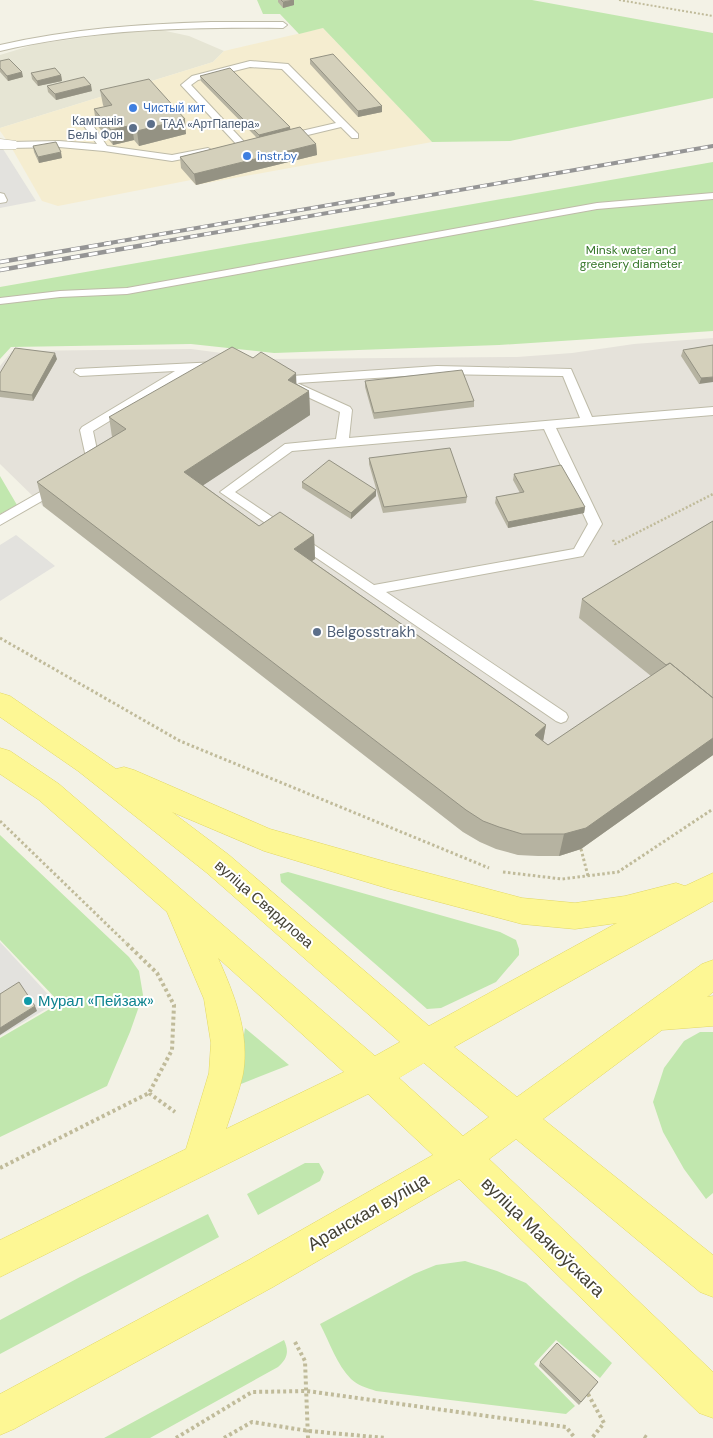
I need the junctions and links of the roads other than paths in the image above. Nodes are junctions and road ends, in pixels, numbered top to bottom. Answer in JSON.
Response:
{"nodes":[{"id":1,"x":283,"y":24,"type":"dead end"},
{"id":2,"x":0,"y":48,"type":"edge"},
{"id":3,"x":342,"y":124,"type":"junction"},
{"id":4,"x":89,"y":126,"type":"dead end"},
{"id":5,"x":355,"y":136,"type":"dead end"},
{"id":6,"x":279,"y":139,"type":"edge"},
{"id":7,"x":5,"y":144,"type":"edge"},
{"id":8,"x":104,"y":148,"type":"junction"},
{"id":9,"x":713,"y":196,"type":"edge"},
{"id":10,"x":0,"y":301,"type":"edge"},
{"id":11,"x":230,"y":365,"type":"edge"},
{"id":12,"x":191,"y":367,"type":"junction"},
{"id":13,"x":80,"y":372,"type":"dead end"},
{"id":14,"x":713,"y":412,"type":"edge"},
{"id":15,"x":588,"y":422,"type":"junction"},
{"id":16,"x":548,"y":425,"type":"junction"},
{"id":17,"x":342,"y":442,"type":"junction"},
{"id":18,"x":0,"y":521,"type":"edge"},
{"id":19,"x":372,"y":590,"type":"junction"},
{"id":20,"x":0,"y":703,"type":"edge"},
{"id":21,"x":561,"y":717,"type":"dead end"},
{"id":22,"x":0,"y":759,"type":"edge"},
{"id":23,"x":88,"y":763,"type":"junction"},
{"id":24,"x":712,"y":887,"type":"edge"},
{"id":25,"x":178,"y":903,"type":"junction"},
{"id":26,"x":713,"y":974,"type":"edge"},
{"id":27,"x":713,"y":1011,"type":"edge"},
{"id":28,"x":655,"y":1016,"type":"junction"},
{"id":29,"x":428,"y":1046,"type":"junction"},
{"id":30,"x":372,"y":1075,"type":"junction"},
{"id":31,"x":517,"y":1120,"type":"junction"},
{"id":32,"x":462,"y":1158,"type":"junction"},
{"id":33,"x":200,"y":1160,"type":"junction"},
{"id":34,"x":0,"y":1259,"type":"edge"},
{"id":35,"x":713,"y":1279,"type":"edge"},
{"id":36,"x":713,"y":1399,"type":"edge"},
{"id":37,"x":0,"y":1415,"type":"edge"}],
"edges":[{"from":1,"to":2,"type":"lane"},
{"from":3,"to":5,"type":"lane"},
{"from":3,"to":6,"type":"lane"},
{"from":3,"to":8,"type":"lane"},
{"from":4,"to":8,"type":"lane"},
{"from":7,"to":8,"type":"lane"},
{"from":9,"to":10,"type":"lane"},
{"from":11,"to":12,"type":"lane"},
{"from":12,"to":13,"type":"lane"},
{"from":12,"to":18,"type":"lane"},
{"from":14,"to":15,"type":"lane"},
{"from":15,"to":16,"type":"lane"},
{"from":15,"to":17,"type":"lane"},
{"from":16,"to":17,"type":"lane"},
{"from":16,"to":19,"type":"lane"},
{"from":17,"to":19,"type":"lane"},
{"from":19,"to":21,"type":"lane"},
{"from":20,"to":23,"type":"main road","name":"вуліца Свярдлова"},
{"from":22,"to":25,"type":"main road"},
{"from":23,"to":24,"type":"main road"},
{"from":23,"to":29,"type":"main road","name":"вуліца Свярдлова"},
{"from":24,"to":29,"type":"main road"},
{"from":25,"to":30,"type":"main road"},
{"from":25,"to":33,"type":"main road"},
{"from":26,"to":28,"type":"main road","name":"Аранская вуліца"},
{"from":27,"to":28,"type":"main road"},
{"from":28,"to":31,"type":"main road","name":"Аранская вуліца"},
{"from":29,"to":30,"type":"main road"},
{"from":29,"to":31,"type":"main road","name":"вуліца Свярдлова"},
{"from":30,"to":32,"type":"main road","name":"вуліца Маякоўскага"},
{"from":30,"to":33,"type":"main road"},
{"from":31,"to":32,"type":"main road","name":"Аранская вуліца"},
{"from":31,"to":35,"type":"main road"},
{"from":32,"to":36,"type":"main road","name":"вуліца Маякоўскага"},
{"from":32,"to":37,"type":"main road","name":"Аранская вуліца"},
{"from":33,"to":34,"type":"main road"}]}
